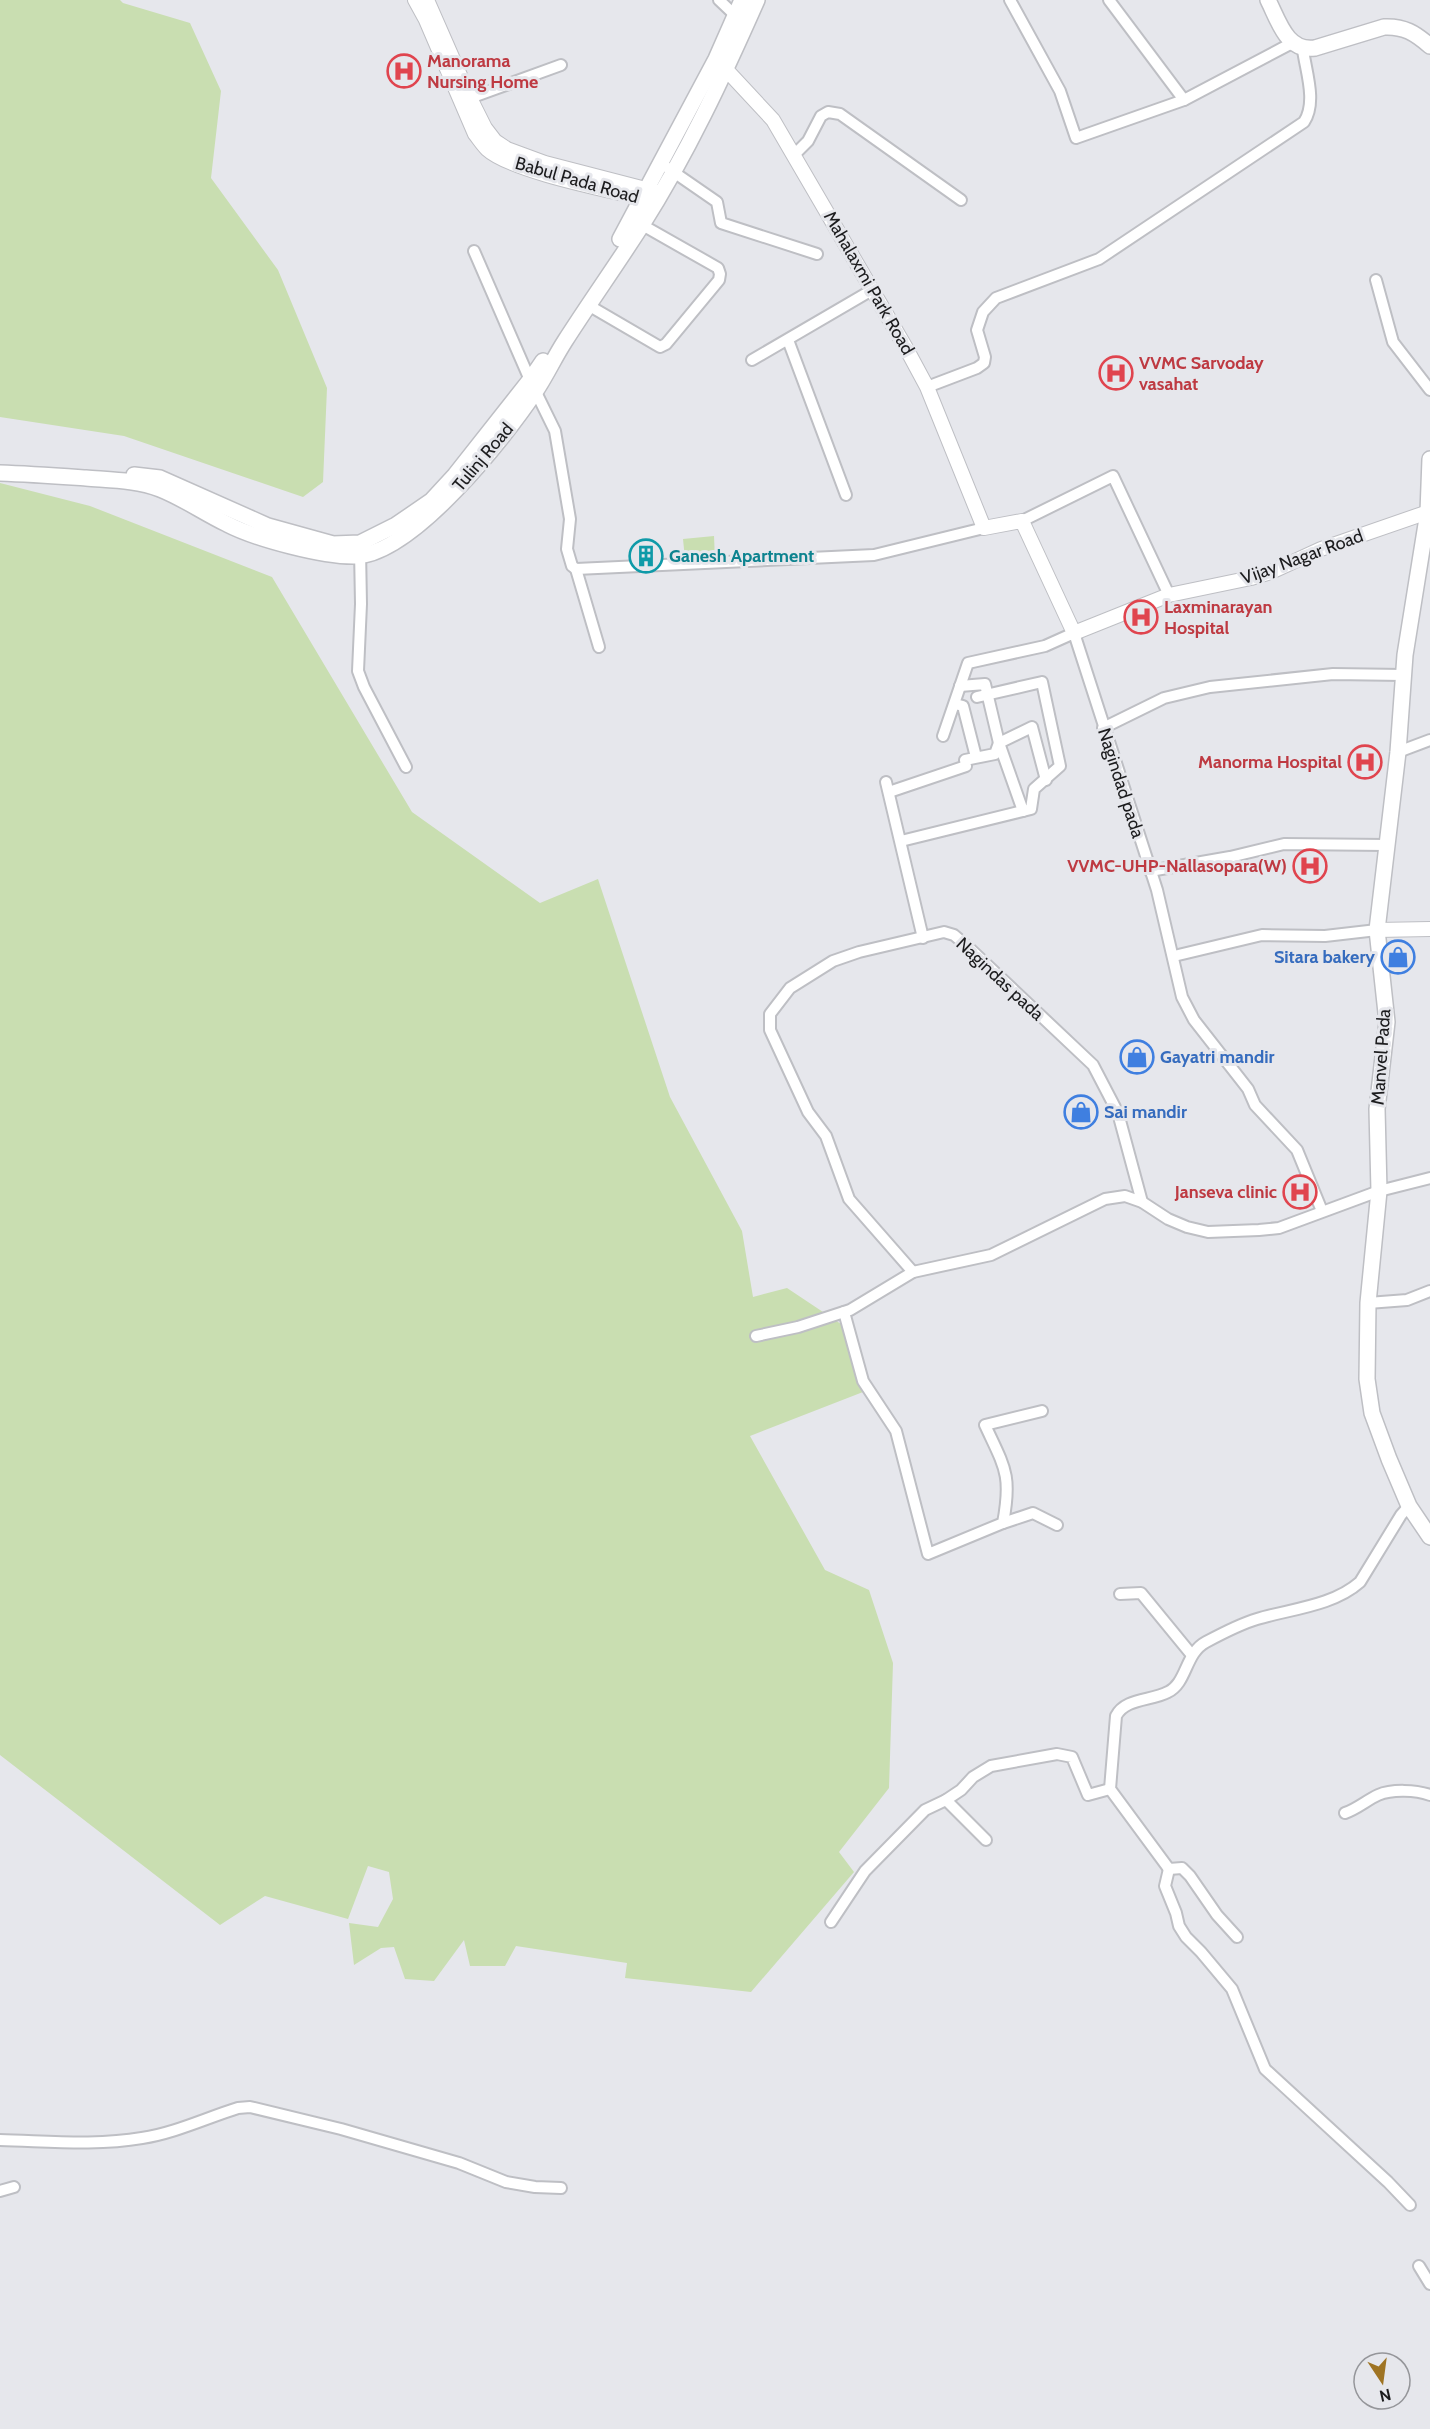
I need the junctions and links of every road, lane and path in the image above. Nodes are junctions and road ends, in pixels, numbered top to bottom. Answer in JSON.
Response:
{"nodes":[{"id":1,"x":415,"y":0,"type":"edge"},
{"id":2,"x":427,"y":0,"type":"edge"},
{"id":3,"x":719,"y":0,"type":"edge"},
{"id":4,"x":742,"y":0,"type":"edge"},
{"id":5,"x":757,"y":0,"type":"edge"},
{"id":6,"x":1010,"y":0,"type":"edge"},
{"id":7,"x":1109,"y":0,"type":"edge"},
{"id":8,"x":1268,"y":0,"type":"edge"},
{"id":9,"x":740,"y":20,"type":"junction"},
{"id":10,"x":1298,"y":46,"type":"junction"},
{"id":11,"x":1430,"y":46,"type":"edge"},
{"id":12,"x":449,"y":63,"type":"junction"},
{"id":13,"x":721,"y":64,"type":"junction"},
{"id":14,"x":561,"y":65,"type":"dead end"},
{"id":15,"x":470,"y":98,"type":"junction"},
{"id":16,"x":1184,"y":100,"type":"junction"},
{"id":17,"x":794,"y":155,"type":"junction"},
{"id":18,"x":668,"y":168,"type":"junction"},
{"id":19,"x":652,"y":196,"type":"junction"},
{"id":20,"x":961,"y":200,"type":"dead end"},
{"id":21,"x":638,"y":222,"type":"junction"},
{"id":22,"x":474,"y":251,"type":"dead end"},
{"id":23,"x":818,"y":254,"type":"dead end"},
{"id":24,"x":1376,"y":280,"type":"dead end"},
{"id":25,"x":872,"y":290,"type":"junction"},
{"id":26,"x":588,"y":305,"type":"junction"},
{"id":27,"x":788,"y":340,"type":"junction"},
{"id":28,"x":752,"y":360,"type":"dead end"},
{"id":29,"x":533,"y":386,"type":"junction"},
{"id":30,"x":927,"y":387,"type":"junction"},
{"id":31,"x":1430,"y":390,"type":"edge"},
{"id":32,"x":1430,"y":459,"type":"edge"},
{"id":33,"x":0,"y":463,"type":"edge"},
{"id":34,"x":0,"y":472,"type":"edge"},
{"id":35,"x":846,"y":495,"type":"dead end"},
{"id":36,"x":1428,"y":512,"type":"junction"},
{"id":37,"x":1022,"y":521,"type":"junction"},
{"id":38,"x":984,"y":528,"type":"junction"},
{"id":39,"x":360,"y":550,"type":"junction"},
{"id":40,"x":576,"y":569,"type":"junction"},
{"id":41,"x":1169,"y":595,"type":"junction"},
{"id":42,"x":1074,"y":633,"type":"junction"},
{"id":43,"x":599,"y":647,"type":"dead end"},
{"id":44,"x":1403,"y":675,"type":"junction"},
{"id":45,"x":960,"y":686,"type":"junction"},
{"id":46,"x":982,"y":696,"type":"junction"},
{"id":47,"x":955,"y":704,"type":"junction"},
{"id":48,"x":1102,"y":728,"type":"junction"},
{"id":49,"x":943,"y":736,"type":"dead end"},
{"id":50,"x":1430,"y":740,"type":"edge"},
{"id":51,"x":999,"y":743,"type":"junction"},
{"id":52,"x":1398,"y":752,"type":"junction"},
{"id":53,"x":976,"y":758,"type":"junction"},
{"id":54,"x":406,"y":767,"type":"dead end"},
{"id":55,"x":1046,"y":780,"type":"junction"},
{"id":56,"x":1023,"y":811,"type":"junction"},
{"id":57,"x":901,"y":841,"type":"junction"},
{"id":58,"x":1386,"y":845,"type":"junction"},
{"id":59,"x":1150,"y":871,"type":"junction"},
{"id":60,"x":1430,"y":929,"type":"edge"},
{"id":61,"x":1377,"y":930,"type":"junction"},
{"id":62,"x":923,"y":938,"type":"junction"},
{"id":63,"x":1174,"y":956,"type":"junction"},
{"id":64,"x":1430,"y":1178,"type":"edge"},
{"id":65,"x":1379,"y":1191,"type":"junction"},
{"id":66,"x":1142,"y":1202,"type":"junction"},
{"id":67,"x":1322,"y":1211,"type":"junction"},
{"id":68,"x":913,"y":1272,"type":"junction"},
{"id":69,"x":1430,"y":1291,"type":"edge"},
{"id":70,"x":1368,"y":1303,"type":"junction"},
{"id":71,"x":844,"y":1312,"type":"junction"},
{"id":72,"x":756,"y":1336,"type":"dead end"},
{"id":73,"x":1042,"y":1411,"type":"dead end"},
{"id":74,"x":1409,"y":1506,"type":"junction"},
{"id":75,"x":1003,"y":1523,"type":"junction"},
{"id":76,"x":1058,"y":1525,"type":"dead end"},
{"id":77,"x":1430,"y":1537,"type":"edge"},
{"id":78,"x":1120,"y":1594,"type":"dead end"},
{"id":79,"x":1191,"y":1654,"type":"junction"},
{"id":80,"x":1110,"y":1789,"type":"junction"},
{"id":81,"x":1430,"y":1795,"type":"edge"},
{"id":82,"x":946,"y":1800,"type":"junction"},
{"id":83,"x":1345,"y":1813,"type":"dead end"},
{"id":84,"x":986,"y":1840,"type":"dead end"},
{"id":85,"x":1169,"y":1869,"type":"junction"},
{"id":86,"x":831,"y":1922,"type":"dead end"},
{"id":87,"x":1237,"y":1936,"type":"dead end"},
{"id":88,"x":0,"y":2140,"type":"edge"},
{"id":89,"x":14,"y":2187,"type":"dead end"},
{"id":90,"x":561,"y":2188,"type":"dead end"},
{"id":91,"x":0,"y":2191,"type":"edge"},
{"id":92,"x":1410,"y":2205,"type":"dead end"},
{"id":93,"x":1419,"y":2266,"type":"dead end"},
{"id":94,"x":1430,"y":2284,"type":"edge"}],
"edges":[{"from":1,"to":12,"type":"street","name":"Babul Pada Road"},
{"from":2,"to":12,"type":"street","name":"Babul Pada Road"},
{"from":3,"to":9,"type":"street"},
{"from":4,"to":9,"type":"main road","name":"Tulinj Road"},
{"from":5,"to":9,"type":"main road","name":"Tulinj Road"},
{"from":6,"to":16,"type":"street"},
{"from":7,"to":16,"type":"street"},
{"from":8,"to":10,"type":"main road"},
{"from":9,"to":13,"type":"main road","name":"Tulinj Road"},
{"from":10,"to":11,"type":"main road"},
{"from":10,"to":16,"type":"street"},
{"from":10,"to":30,"type":"street"},
{"from":12,"to":15,"type":"street","name":"Babul Pada Road"},
{"from":12,"to":19,"type":"street","name":"Babul Pada Road"},
{"from":13,"to":17,"type":"street","name":"Mahalaxmi Park Road"},
{"from":13,"to":18,"type":"main road","name":"Tulinj Road"},
{"from":14,"to":15,"type":"street"},
{"from":15,"to":19,"type":"street","name":"Babul Pada Road"},
{"from":17,"to":20,"type":"street"},
{"from":17,"to":25,"type":"street","name":"Mahalaxmi Park Road"},
{"from":18,"to":19,"type":"main road","name":"Tulinj Road"},
{"from":18,"to":23,"type":"street"},
{"from":19,"to":21,"type":"main road","name":"Tulinj Road"},
{"from":21,"to":26,"type":"main road","name":"Tulinj Road"},
{"from":21,"to":26,"type":"street"},
{"from":21,"to":29,"type":"main road","name":"Tulinj Road"},
{"from":22,"to":29,"type":"street"},
{"from":24,"to":31,"type":"street"},
{"from":25,"to":27,"type":"street"},
{"from":25,"to":30,"type":"street","name":"Mahalaxmi Park Road"},
{"from":26,"to":29,"type":"main road","name":"Tulinj Road"},
{"from":27,"to":28,"type":"street"},
{"from":27,"to":35,"type":"street"},
{"from":29,"to":39,"type":"main road","name":"Tulinj Road"},
{"from":29,"to":40,"type":"street"},
{"from":30,"to":38,"type":"street","name":"Mahalaxmi Park Road"},
{"from":32,"to":36,"type":"main road","name":"Manvel Pada"},
{"from":33,"to":39,"type":"main road","name":"Tulinj Road"},
{"from":34,"to":39,"type":"main road"},
{"from":36,"to":41,"type":"street","name":"Vijay Nagar Road"},
{"from":36,"to":44,"type":"main road","name":"Manvel Pada"},
{"from":37,"to":38,"type":"street"},
{"from":37,"to":41,"type":"street"},
{"from":37,"to":42,"type":"street"},
{"from":38,"to":40,"type":"street"},
{"from":39,"to":54,"type":"street"},
{"from":40,"to":43,"type":"street"},
{"from":41,"to":42,"type":"street","name":"Vijay Nagar Road"},
{"from":42,"to":45,"type":"street"},
{"from":42,"to":48,"type":"street","name":"Nagindad pada"},
{"from":44,"to":48,"type":"street"},
{"from":44,"to":52,"type":"main road","name":"Manvel Pada"},
{"from":45,"to":46,"type":"street"},
{"from":45,"to":47,"type":"street"},
{"from":46,"to":51,"type":"street"},
{"from":46,"to":55,"type":"street"},
{"from":47,"to":49,"type":"street"},
{"from":47,"to":53,"type":"street"},
{"from":48,"to":59,"type":"street","name":"Nagindad pada"},
{"from":50,"to":52,"type":"street"},
{"from":51,"to":53,"type":"street"},
{"from":51,"to":55,"type":"street"},
{"from":51,"to":56,"type":"street"},
{"from":52,"to":58,"type":"main road","name":"Manvel Pada"},
{"from":53,"to":57,"type":"street"},
{"from":55,"to":56,"type":"street"},
{"from":56,"to":57,"type":"street"},
{"from":57,"to":62,"type":"street"},
{"from":58,"to":59,"type":"street"},
{"from":58,"to":61,"type":"main road","name":"Manvel Pada"},
{"from":59,"to":63,"type":"street","name":"Nagindad pada"},
{"from":60,"to":61,"type":"street"},
{"from":61,"to":63,"type":"street"},
{"from":61,"to":65,"type":"main road","name":"Manvel Pada"},
{"from":62,"to":66,"type":"street","name":"Nagindas pada"},
{"from":62,"to":68,"type":"street","name":"Nagindas pada"},
{"from":63,"to":67,"type":"street","name":"Nagindad pada"},
{"from":64,"to":65,"type":"street"},
{"from":65,"to":67,"type":"street"},
{"from":65,"to":70,"type":"main road","name":"Manvel Pada"},
{"from":66,"to":67,"type":"street"},
{"from":66,"to":68,"type":"street"},
{"from":68,"to":71,"type":"street"},
{"from":69,"to":70,"type":"street"},
{"from":70,"to":74,"type":"main road","name":"Manvel Pada"},
{"from":71,"to":72,"type":"street"},
{"from":71,"to":75,"type":"street"},
{"from":73,"to":75,"type":"street"},
{"from":74,"to":77,"type":"main road","name":"Manvel Pada"},
{"from":74,"to":79,"type":"street"},
{"from":75,"to":76,"type":"street"},
{"from":78,"to":79,"type":"street"},
{"from":79,"to":80,"type":"street"},
{"from":80,"to":82,"type":"street"},
{"from":80,"to":85,"type":"street"},
{"from":81,"to":83,"type":"street"},
{"from":82,"to":84,"type":"street"},
{"from":82,"to":86,"type":"street"},
{"from":85,"to":87,"type":"street"},
{"from":85,"to":92,"type":"street"},
{"from":88,"to":90,"type":"street"},
{"from":89,"to":91,"type":"street"},
{"from":93,"to":94,"type":"street"}]}
